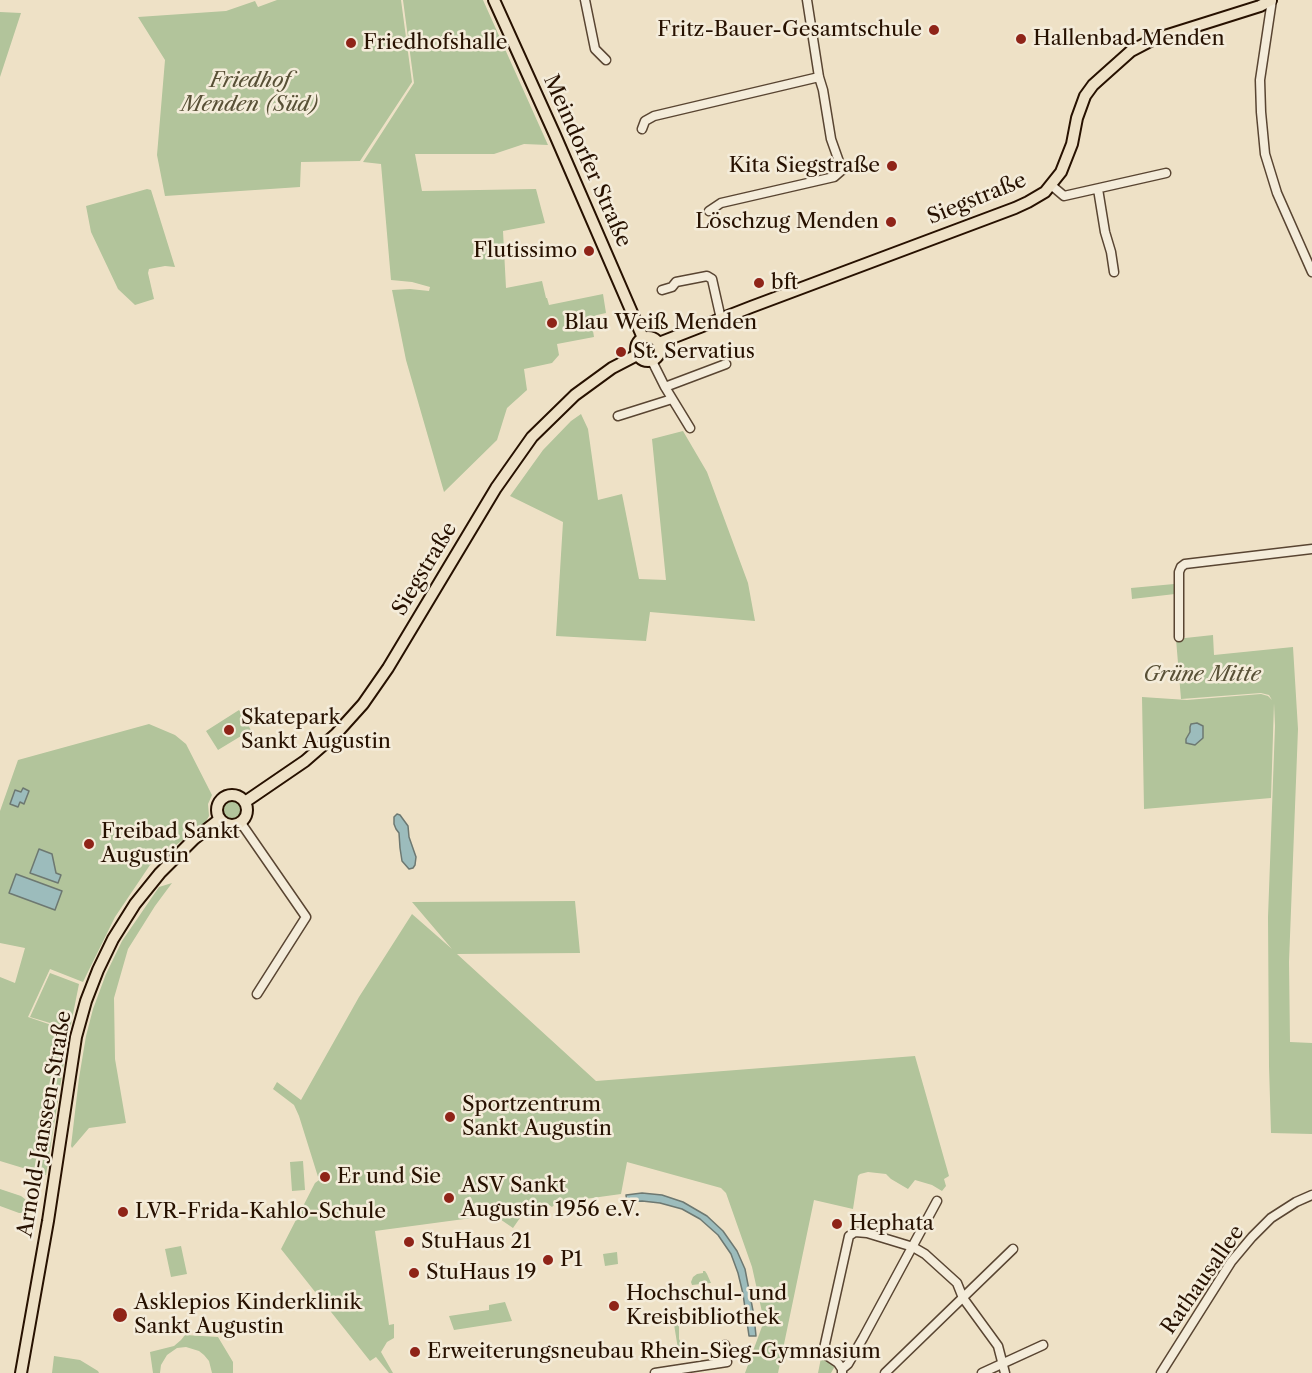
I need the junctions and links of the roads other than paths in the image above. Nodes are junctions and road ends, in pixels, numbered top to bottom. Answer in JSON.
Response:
{"nodes":[{"id":1,"x":494,"y":0,"type":"edge"},
{"id":2,"x":585,"y":0,"type":"edge"},
{"id":3,"x":807,"y":0,"type":"edge"},
{"id":4,"x":1271,"y":0,"type":"edge"},
{"id":5,"x":606,"y":60,"type":"dead end"},
{"id":6,"x":819,"y":77,"type":"junction"},
{"id":7,"x":642,"y":129,"type":"dead end"},
{"id":8,"x":1166,"y":173,"type":"dead end"},
{"id":9,"x":1051,"y":185,"type":"junction"},
{"id":10,"x":1098,"y":189,"type":"junction"},
{"id":11,"x":709,"y":211,"type":"dead end"},
{"id":12,"x":1114,"y":272,"type":"dead end"},
{"id":13,"x":1312,"y":272,"type":"edge"},
{"id":14,"x":662,"y":290,"type":"dead end"},
{"id":15,"x":721,"y":319,"type":"junction"},
{"id":16,"x":643,"y":338,"type":"junction"},
{"id":17,"x":659,"y":343,"type":"junction"},
{"id":18,"x":637,"y":355,"type":"junction"},
{"id":19,"x":652,"y":361,"type":"junction"},
{"id":20,"x":726,"y":364,"type":"dead end"},
{"id":21,"x":665,"y":387,"type":"junction"},
{"id":22,"x":672,"y":399,"type":"junction"},
{"id":23,"x":618,"y":416,"type":"dead end"},
{"id":24,"x":690,"y":428,"type":"dead end"},
{"id":25,"x":1312,"y":549,"type":"edge"},
{"id":26,"x":1179,"y":637,"type":"dead end"},
{"id":27,"x":245,"y":802,"type":"junction"},
{"id":28,"x":220,"y":819,"type":"junction"},
{"id":29,"x":241,"y":823,"type":"junction"},
{"id":30,"x":257,"y":994,"type":"dead end"},
{"id":31,"x":1312,"y":1195,"type":"edge"},
{"id":32,"x":937,"y":1201,"type":"dead end"},
{"id":33,"x":913,"y":1247,"type":"junction"},
{"id":34,"x":1013,"y":1249,"type":"dead end"},
{"id":35,"x":963,"y":1298,"type":"junction"},
{"id":36,"x":1043,"y":1344,"type":"dead end"},
{"id":37,"x":724,"y":1345,"type":"dead end"},
{"id":38,"x":1002,"y":1364,"type":"junction"},
{"id":39,"x":842,"y":1371,"type":"edge"},
{"id":40,"x":21,"y":1373,"type":"edge"},
{"id":41,"x":655,"y":1373,"type":"edge"},
{"id":42,"x":885,"y":1373,"type":"edge"},
{"id":43,"x":982,"y":1373,"type":"edge"},
{"id":44,"x":1005,"y":1373,"type":"edge"},
{"id":45,"x":1161,"y":1373,"type":"edge"}],
"edges":[{"from":1,"to":16,"type":"main road","name":"Meindorfer Straße"},
{"from":2,"to":5,"type":"street"},
{"from":3,"to":6,"type":"street"},
{"from":4,"to":9,"type":"main road","name":"Siegstraße"},
{"from":4,"to":13,"type":"street"},
{"from":6,"to":7,"type":"street"},
{"from":6,"to":11,"type":"street"},
{"from":8,"to":10,"type":"street"},
{"from":9,"to":10,"type":"street"},
{"from":9,"to":15,"type":"main road","name":"Siegstraße"},
{"from":10,"to":12,"type":"street"},
{"from":14,"to":15,"type":"street"},
{"from":15,"to":17,"type":"main road","name":"Siegstraße"},
{"from":16,"to":17,"type":"main road"},
{"from":16,"to":18,"type":"main road"},
{"from":17,"to":19,"type":"main road"},
{"from":18,"to":19,"type":"main road"},
{"from":18,"to":27,"type":"main road","name":"Siegstraße"},
{"from":19,"to":21,"type":"street"},
{"from":20,"to":21,"type":"street"},
{"from":21,"to":22,"type":"street"},
{"from":22,"to":23,"type":"street"},
{"from":22,"to":24,"type":"street"},
{"from":25,"to":26,"type":"street"},
{"from":27,"to":28,"type":"main road"},
{"from":27,"to":29,"type":"main road"},
{"from":28,"to":29,"type":"main road"},
{"from":28,"to":40,"type":"main road","name":"Arnold-Janssen-Straße"},
{"from":29,"to":30,"type":"street"},
{"from":31,"to":45,"type":"street","name":"Rathausallee"},
{"from":32,"to":33,"type":"street"},
{"from":33,"to":35,"type":"street"},
{"from":33,"to":39,"type":"street"},
{"from":33,"to":39,"type":"street"},
{"from":34,"to":35,"type":"street"},
{"from":35,"to":38,"type":"street"},
{"from":35,"to":42,"type":"street"},
{"from":36,"to":38,"type":"street"},
{"from":37,"to":41,"type":"street"},
{"from":38,"to":43,"type":"street"},
{"from":38,"to":44,"type":"street"}]}
